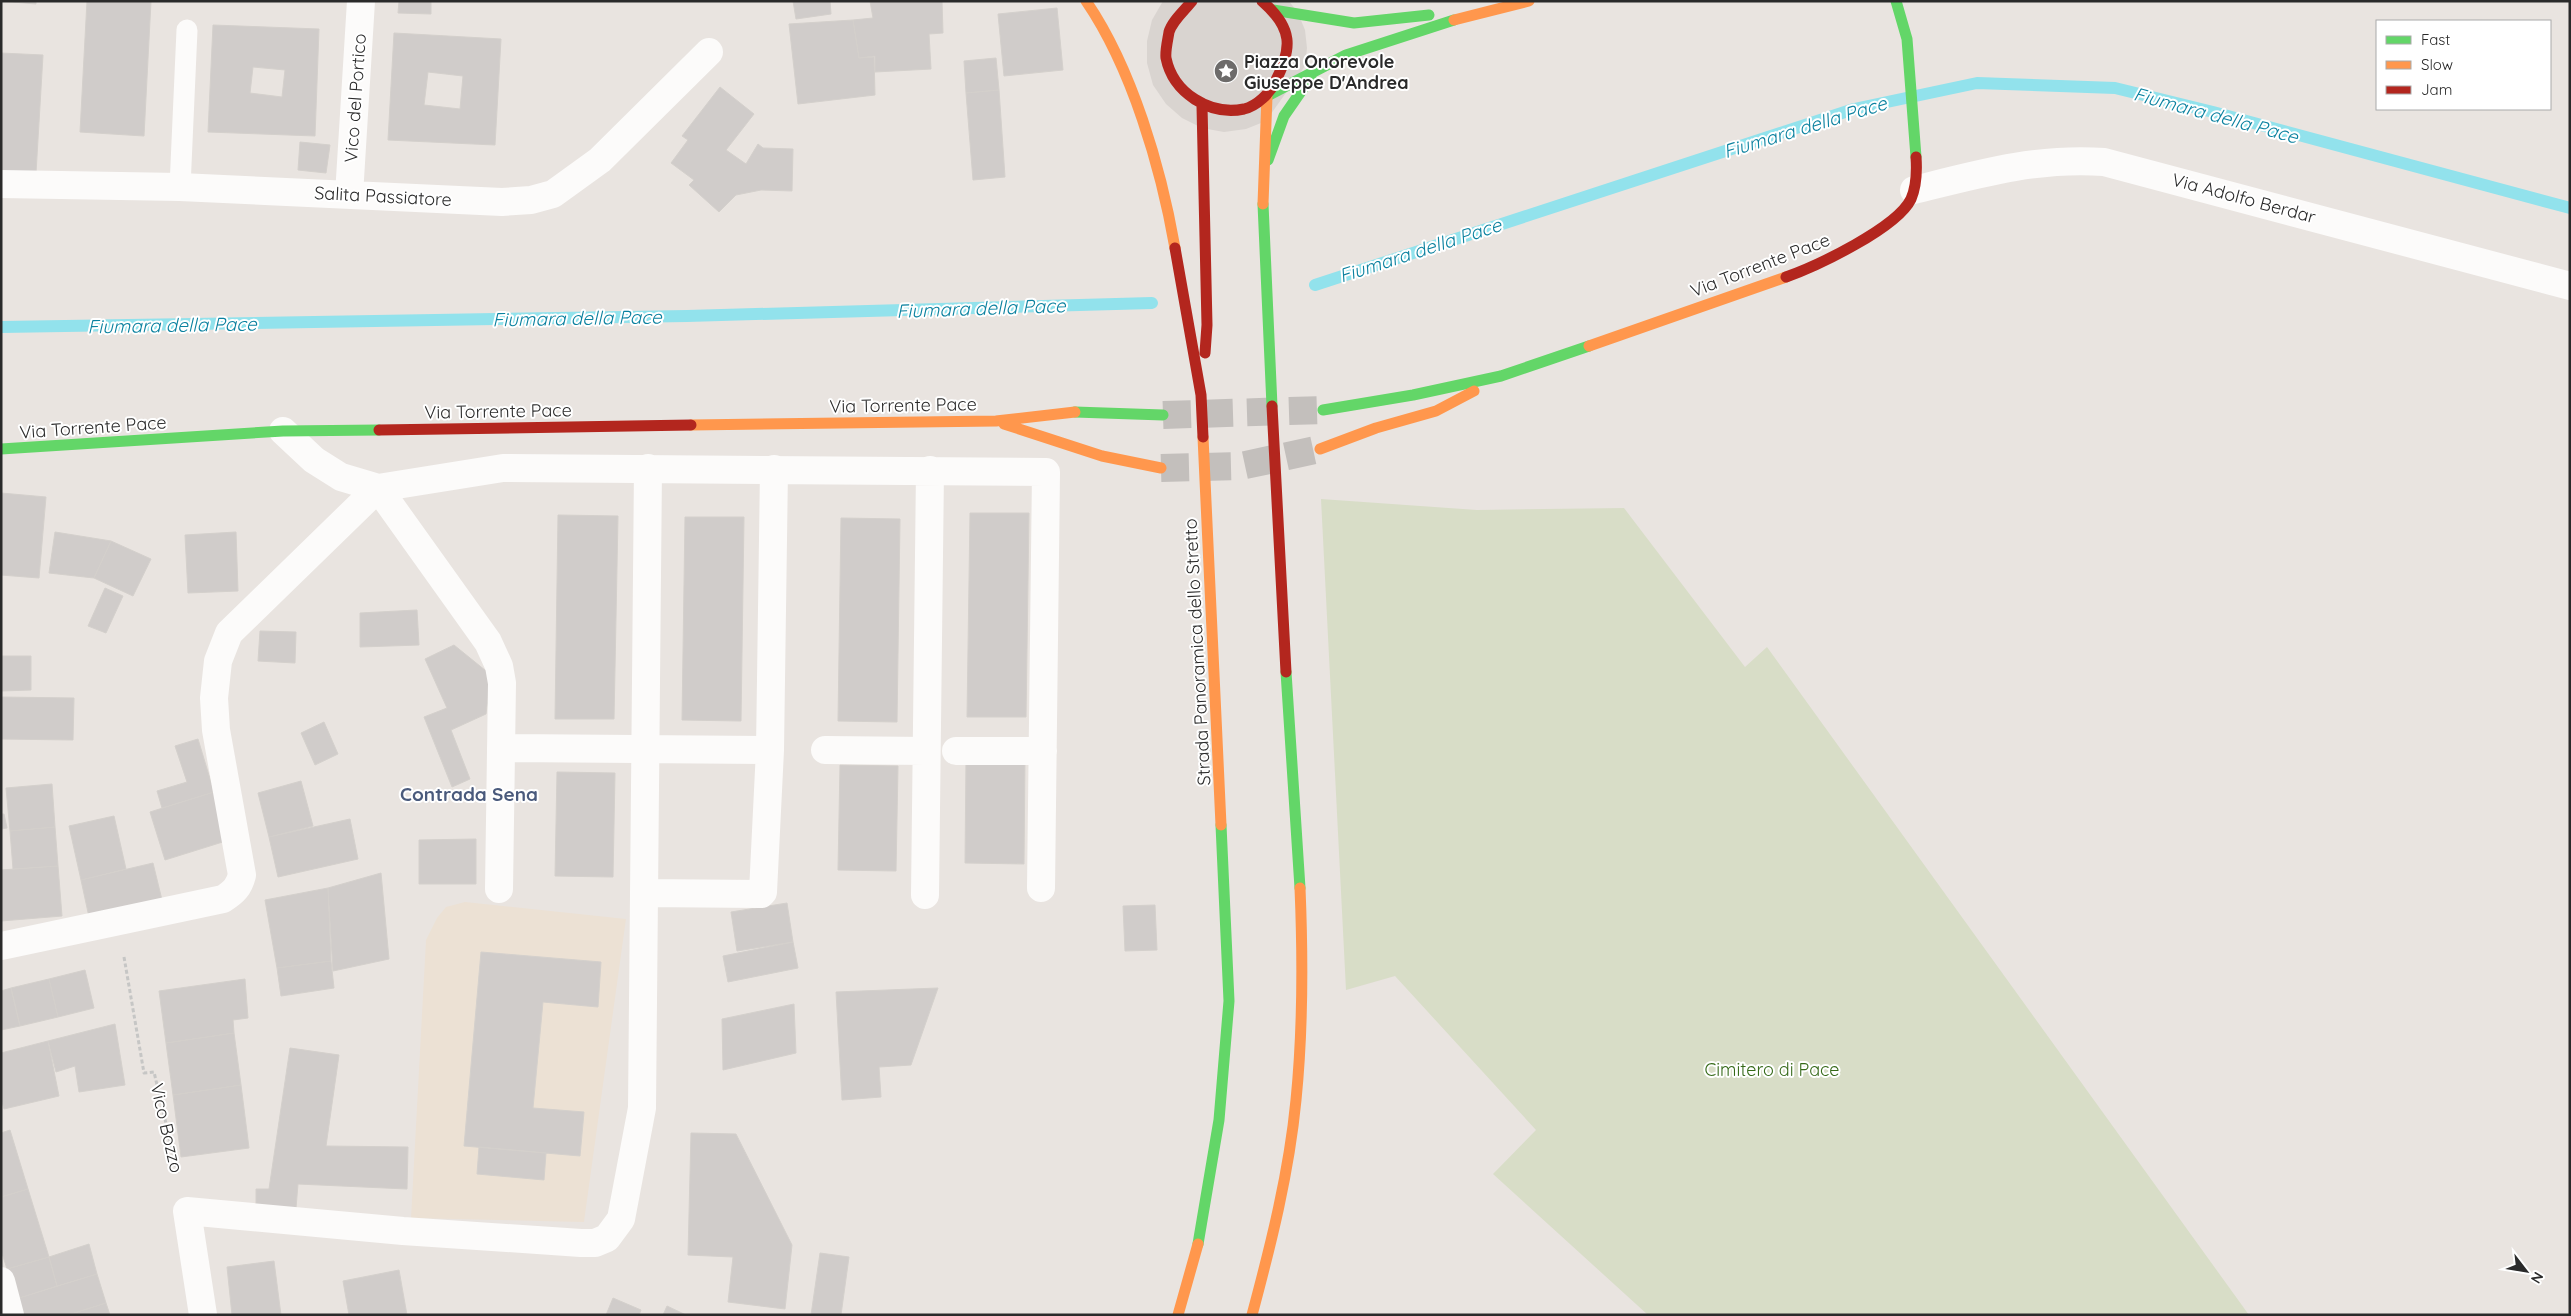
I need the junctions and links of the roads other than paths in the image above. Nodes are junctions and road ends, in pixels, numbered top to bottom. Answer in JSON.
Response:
{"nodes":[{"id":1,"x":361,"y":1,"type":"edge"},
{"id":2,"x":1086,"y":1,"type":"edge"},
{"id":3,"x":1192,"y":1,"type":"edge"},
{"id":4,"x":1262,"y":1,"type":"edge"},
{"id":5,"x":1528,"y":1,"type":"edge"},
{"id":6,"x":1896,"y":1,"type":"edge"},
{"id":7,"x":1168,"y":8,"type":"dead end"},
{"id":8,"x":1490,"y":9,"type":"junction"},
{"id":9,"x":1273,"y":10,"type":"junction"},
{"id":10,"x":1173,"y":23,"type":"junction"},
{"id":11,"x":187,"y":30,"type":"dead end"},
{"id":12,"x":709,"y":52,"type":"dead end"},
{"id":13,"x":1319,"y":68,"type":"junction"},
{"id":14,"x":1267,"y":96,"type":"junction"},
{"id":15,"x":1202,"y":106,"type":"junction"},
{"id":16,"x":1263,"y":176,"type":"junction"},
{"id":17,"x":1,"y":184,"type":"edge"},
{"id":18,"x":180,"y":187,"type":"junction"},
{"id":19,"x":1914,"y":190,"type":"junction"},
{"id":20,"x":349,"y":195,"type":"junction"},
{"id":21,"x":2570,"y":286,"type":"edge"},
{"id":22,"x":1502,"y":376,"type":"junction"},
{"id":23,"x":1201,"y":394,"type":"junction"},
{"id":24,"x":1323,"y":410,"type":"tunnel mouth"},
{"id":25,"x":1163,"y":414,"type":"tunnel mouth"},
{"id":26,"x":996,"y":421,"type":"junction"},
{"id":27,"x":283,"y":431,"type":"junction"},
{"id":28,"x":1,"y":449,"type":"edge"},
{"id":29,"x":1320,"y":449,"type":"tunnel mouth"},
{"id":30,"x":648,"y":468,"type":"junction"},
{"id":31,"x":1162,"y":468,"type":"tunnel mouth"},
{"id":32,"x":774,"y":470,"type":"junction"},
{"id":33,"x":930,"y":470,"type":"junction"},
{"id":34,"x":378,"y":488,"type":"junction"},
{"id":35,"x":501,"y":748,"type":"junction"},
{"id":36,"x":645,"y":749,"type":"junction"},
{"id":37,"x":770,"y":750,"type":"junction"},
{"id":38,"x":825,"y":750,"type":"dead end"},
{"id":39,"x":926,"y":751,"type":"junction"},
{"id":40,"x":956,"y":751,"type":"dead end"},
{"id":41,"x":1042,"y":751,"type":"junction"},
{"id":42,"x":1041,"y":888,"type":"dead end"},
{"id":43,"x":499,"y":889,"type":"dead end"},
{"id":44,"x":644,"y":893,"type":"junction"},
{"id":45,"x":925,"y":895,"type":"dead end"},
{"id":46,"x":1,"y":946,"type":"edge"},
{"id":47,"x":1,"y":1281,"type":"edge"},
{"id":48,"x":10,"y":1315,"type":"edge"},
{"id":49,"x":203,"y":1315,"type":"edge"},
{"id":50,"x":1178,"y":1315,"type":"edge"},
{"id":51,"x":1252,"y":1315,"type":"edge"}],
"edges":[{"from":1,"to":20,"type":"street","name":"Vico del Portico"},
{"from":2,"to":23,"type":"main road","name":"Strada Panoramica dello Stretto"},
{"from":3,"to":10,"type":"main road"},
{"from":4,"to":9,"type":"main road"},
{"from":5,"to":8,"type":"main road"},
{"from":6,"to":19,"type":"main road","name":"Via Torrente Pace"},
{"from":7,"to":10,"type":"main road"},
{"from":8,"to":9,"type":"main road"},
{"from":8,"to":13,"type":"main road"},
{"from":9,"to":14,"type":"main road"},
{"from":10,"to":15,"type":"main road"},
{"from":11,"to":18,"type":"lane"},
{"from":12,"to":20,"type":"street","name":"Salita Passiatore"},
{"from":13,"to":14,"type":"main road"},
{"from":13,"to":16,"type":"main road"},
{"from":14,"to":15,"type":"main road"},
{"from":14,"to":16,"type":"main road"},
{"from":15,"to":23,"type":"main road"},
{"from":16,"to":51,"type":"main road"},
{"from":17,"to":18,"type":"street","name":"Salita Passiatore"},
{"from":18,"to":20,"type":"street","name":"Salita Passiatore"},
{"from":19,"to":21,"type":"street","name":"Via Adolfo Berdar"},
{"from":19,"to":22,"type":"main road","name":"Via Torrente Pace"},
{"from":22,"to":24,"type":"main road","name":"Via Torrente Pace"},
{"from":22,"to":29,"type":"main road","name":"Via Torrente Pace"},
{"from":23,"to":50,"type":"main road","name":"Strada Panoramica dello Stretto"},
{"from":25,"to":26,"type":"main road","name":"Via Torrente Pace"},
{"from":26,"to":27,"type":"main road","name":"Via Torrente Pace"},
{"from":26,"to":31,"type":"main road","name":"Via Torrente Pace"},
{"from":27,"to":28,"type":"main road","name":"Via Torrente Pace"},
{"from":27,"to":34,"type":"street"},
{"from":30,"to":32,"type":"street"},
{"from":30,"to":34,"type":"street"},
{"from":30,"to":36,"type":"street"},
{"from":32,"to":33,"type":"street"},
{"from":32,"to":37,"type":"street"},
{"from":33,"to":39,"type":"street"},
{"from":33,"to":41,"type":"street"},
{"from":34,"to":35,"type":"street"},
{"from":34,"to":46,"type":"street"},
{"from":35,"to":36,"type":"street"},
{"from":35,"to":43,"type":"street"},
{"from":36,"to":37,"type":"street"},
{"from":36,"to":44,"type":"street"},
{"from":37,"to":44,"type":"street"},
{"from":38,"to":39,"type":"street"},
{"from":39,"to":45,"type":"street"},
{"from":40,"to":41,"type":"street"},
{"from":41,"to":42,"type":"street"},
{"from":44,"to":49,"type":"street"},
{"from":47,"to":48,"type":"street"}]}
